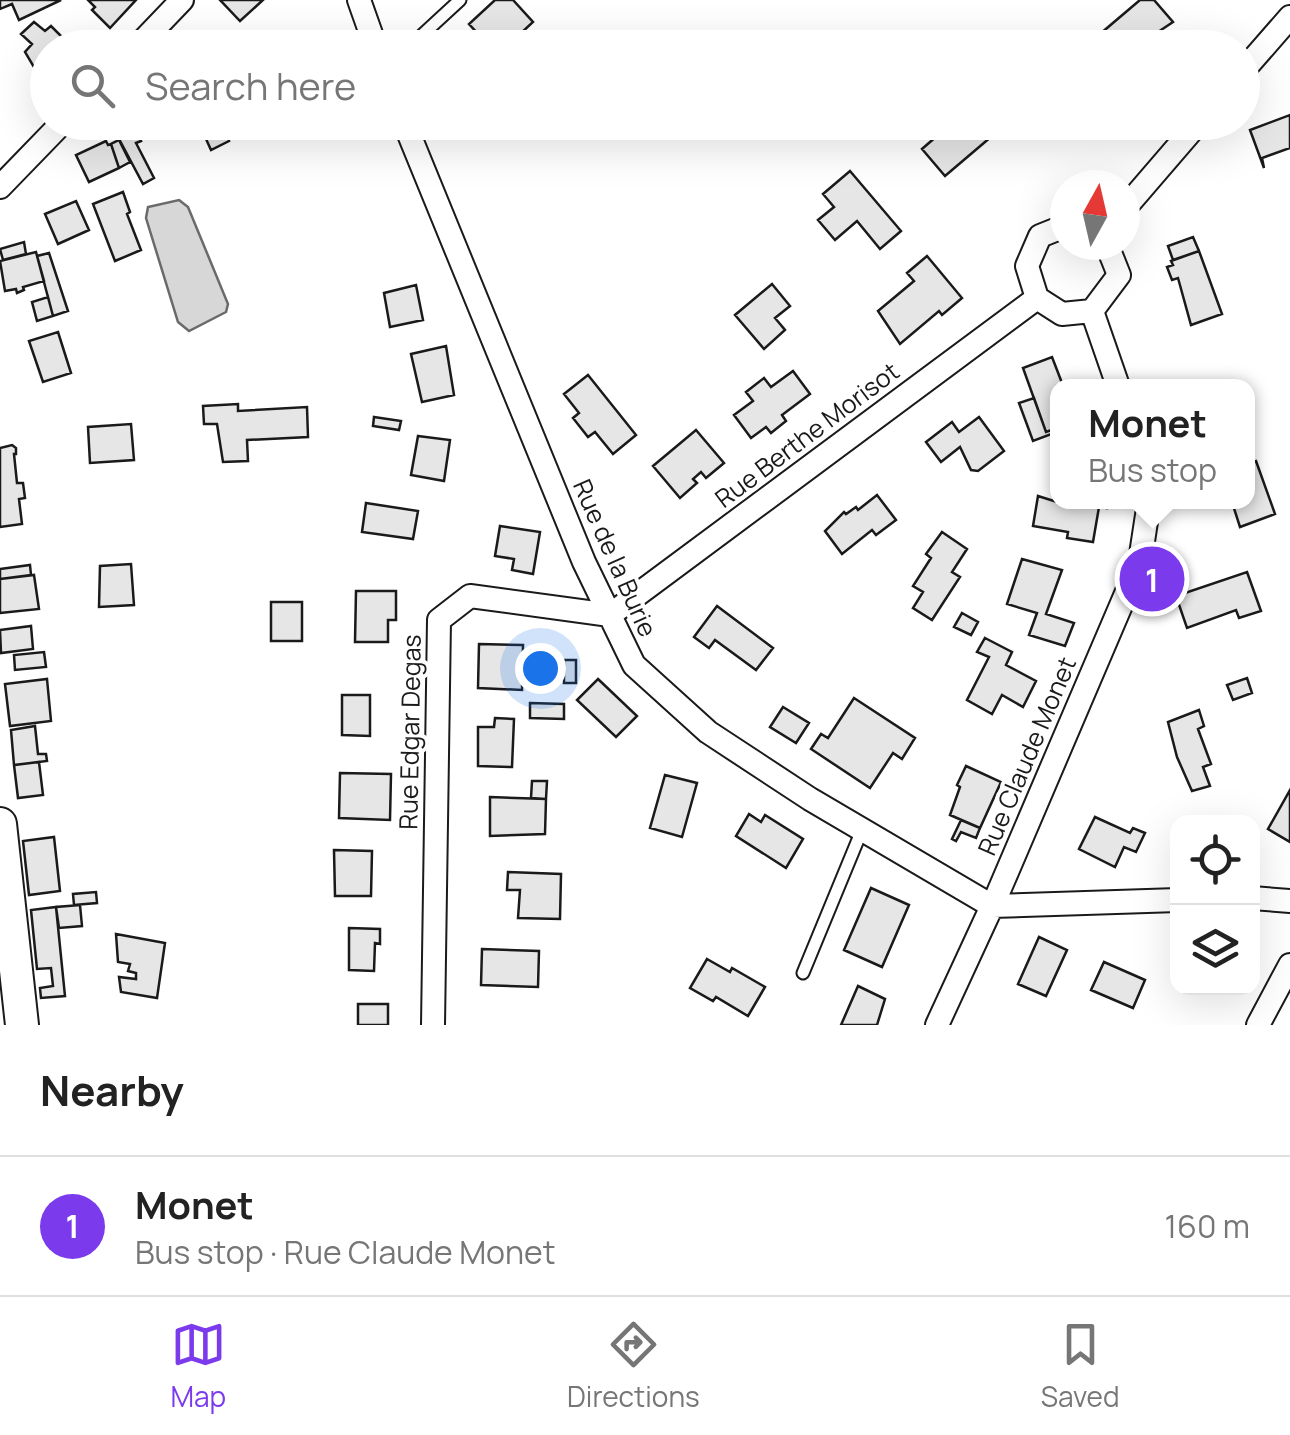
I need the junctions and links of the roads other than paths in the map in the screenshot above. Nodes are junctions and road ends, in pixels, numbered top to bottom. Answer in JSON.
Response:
{"nodes":[{"id":1,"x":182,"y":0,"type":"edge"},
{"id":2,"x":359,"y":0,"type":"edge"},
{"id":3,"x":460,"y":0,"type":"edge"},
{"id":4,"x":1290,"y":17,"type":"edge"},
{"id":5,"x":153,"y":30,"type":"edge"},
{"id":6,"x":370,"y":30,"type":"edge"},
{"id":7,"x":428,"y":30,"type":"edge"},
{"id":8,"x":1260,"y":51,"type":"edge"},
{"id":9,"x":46,"y":140,"type":"edge"},
{"id":10,"x":411,"y":140,"type":"edge"},
{"id":11,"x":1184,"y":140,"type":"edge"},
{"id":12,"x":0,"y":187,"type":"edge"},
{"id":13,"x":1140,"y":191,"type":"edge"},
{"id":14,"x":1050,"y":232,"type":"edge"},
{"id":15,"x":1112,"y":260,"type":"edge"},
{"id":16,"x":1037,"y":298,"type":"junction"},
{"id":17,"x":1092,"y":311,"type":"junction"},
{"id":18,"x":1116,"y":379,"type":"edge"},
{"id":19,"x":1147,"y":509,"type":"edge"},
{"id":20,"x":610,"y":615,"type":"junction"},
{"id":21,"x":0,"y":824,"type":"edge"},
{"id":22,"x":862,"y":830,"type":"junction"},
{"id":23,"x":1260,"y":899,"type":"edge"},
{"id":24,"x":1170,"y":900,"type":"edge"},
{"id":25,"x":1290,"y":901,"type":"edge"},
{"id":26,"x":992,"y":906,"type":"junction"},
{"id":27,"x":1290,"y":966,"type":"edge"},
{"id":28,"x":803,"y":973,"type":"dead end"},
{"id":29,"x":22,"y":1025,"type":"edge"},
{"id":30,"x":433,"y":1025,"type":"edge"},
{"id":31,"x":937,"y":1025,"type":"edge"},
{"id":32,"x":1258,"y":1025,"type":"edge"}],
"edges":[{"from":1,"to":5,"type":"street"},
{"from":2,"to":6,"type":"street"},
{"from":3,"to":7,"type":"lane"},
{"from":4,"to":8,"type":"street"},
{"from":9,"to":12,"type":"street"},
{"from":10,"to":20,"type":"street","name":"Rue de la Burie"},
{"from":11,"to":13,"type":"street"},
{"from":14,"to":16,"type":"street"},
{"from":15,"to":17,"type":"street"},
{"from":16,"to":17,"type":"street"},
{"from":16,"to":20,"type":"street","name":"Rue Berthe Morisot"},
{"from":17,"to":18,"type":"street"},
{"from":19,"to":26,"type":"street","name":"Rue Claude Monet"},
{"from":20,"to":22,"type":"street","name":"Rue de la Burie"},
{"from":20,"to":30,"type":"street","name":"Rue Edgar Degas"},
{"from":21,"to":29,"type":"street"},
{"from":22,"to":26,"type":"street","name":"Rue de la Burie"},
{"from":22,"to":28,"type":"lane"},
{"from":23,"to":25,"type":"street"},
{"from":24,"to":26,"type":"street"},
{"from":26,"to":31,"type":"street","name":"Rue Claude Monet"},
{"from":27,"to":32,"type":"street"}]}
